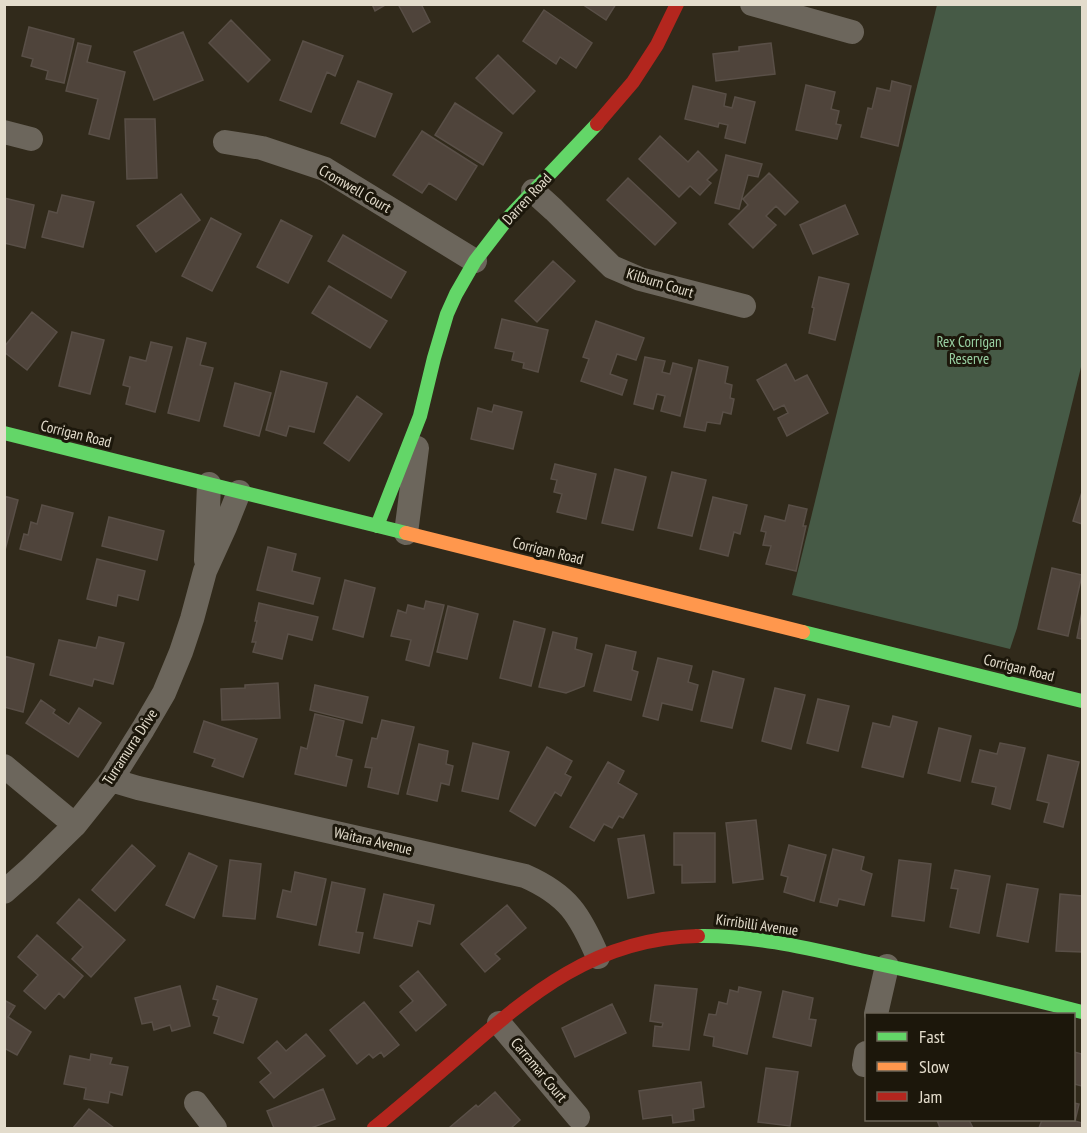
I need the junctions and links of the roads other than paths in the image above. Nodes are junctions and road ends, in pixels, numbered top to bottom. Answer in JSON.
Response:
{"nodes":[{"id":1,"x":677,"y":4,"type":"edge"},
{"id":2,"x":752,"y":4,"type":"edge"},
{"id":3,"x":852,"y":32,"type":"dead end"},
{"id":4,"x":4,"y":132,"type":"edge"},
{"id":5,"x":31,"y":139,"type":"dead end"},
{"id":6,"x":225,"y":142,"type":"dead end"},
{"id":7,"x":533,"y":191,"type":"junction"},
{"id":8,"x":476,"y":261,"type":"junction"},
{"id":9,"x":744,"y":306,"type":"dead end"},
{"id":10,"x":420,"y":416,"type":"junction"},
{"id":11,"x":4,"y":433,"type":"edge"},
{"id":12,"x":209,"y":484,"type":"junction"},
{"id":13,"x":239,"y":492,"type":"junction"},
{"id":14,"x":377,"y":526,"type":"junction"},
{"id":15,"x":405,"y":533,"type":"junction"},
{"id":16,"x":205,"y":571,"type":"junction"},
{"id":17,"x":1083,"y":701,"type":"edge"},
{"id":18,"x":4,"y":766,"type":"edge"},
{"id":19,"x":111,"y":780,"type":"junction"},
{"id":20,"x":75,"y":825,"type":"junction"},
{"id":21,"x":4,"y":892,"type":"edge"},
{"id":22,"x":597,"y":957,"type":"junction"},
{"id":23,"x":887,"y":966,"type":"junction"},
{"id":24,"x":1083,"y":1012,"type":"edge"},
{"id":25,"x":876,"y":1013,"type":"edge"},
{"id":26,"x":499,"y":1023,"type":"junction"},
{"id":27,"x":196,"y":1103,"type":"dead end"},
{"id":28,"x":578,"y":1117,"type":"dead end"},
{"id":29,"x":215,"y":1128,"type":"edge"},
{"id":30,"x":374,"y":1128,"type":"edge"}],
"edges":[{"from":1,"to":7,"type":"street","name":"Darren Road"},
{"from":2,"to":3,"type":"street"},
{"from":4,"to":5,"type":"street"},
{"from":6,"to":8,"type":"street","name":"Cromwell Court"},
{"from":7,"to":8,"type":"street","name":"Darren Road"},
{"from":7,"to":9,"type":"street","name":"Kilburn Court"},
{"from":8,"to":10,"type":"street","name":"Darren Road"},
{"from":10,"to":14,"type":"street","name":"Darren Road"},
{"from":10,"to":15,"type":"street","name":"Darren Road"},
{"from":11,"to":12,"type":"street","name":"Corrigan Road"},
{"from":12,"to":13,"type":"street","name":"Corrigan Road"},
{"from":12,"to":16,"type":"street","name":"Turramurra Drive"},
{"from":13,"to":14,"type":"street","name":"Corrigan Road"},
{"from":13,"to":16,"type":"street","name":"Turramurra Drive"},
{"from":14,"to":15,"type":"street","name":"Corrigan Road"},
{"from":15,"to":17,"type":"street","name":"Corrigan Road"},
{"from":16,"to":19,"type":"street","name":"Turramurra Drive"},
{"from":18,"to":20,"type":"street"},
{"from":19,"to":20,"type":"street","name":"Turramurra Drive"},
{"from":19,"to":22,"type":"street","name":"Waitara Avenue"},
{"from":20,"to":21,"type":"street","name":"Turramurra Drive"},
{"from":22,"to":23,"type":"street","name":"Kirribilli Avenue"},
{"from":22,"to":26,"type":"street","name":"Kirribilli Avenue"},
{"from":23,"to":24,"type":"street","name":"Kirribilli Avenue"},
{"from":23,"to":25,"type":"street"},
{"from":26,"to":28,"type":"street","name":"Carramar Court"},
{"from":26,"to":30,"type":"street","name":"Kirribilli Avenue"},
{"from":27,"to":29,"type":"street"}]}
